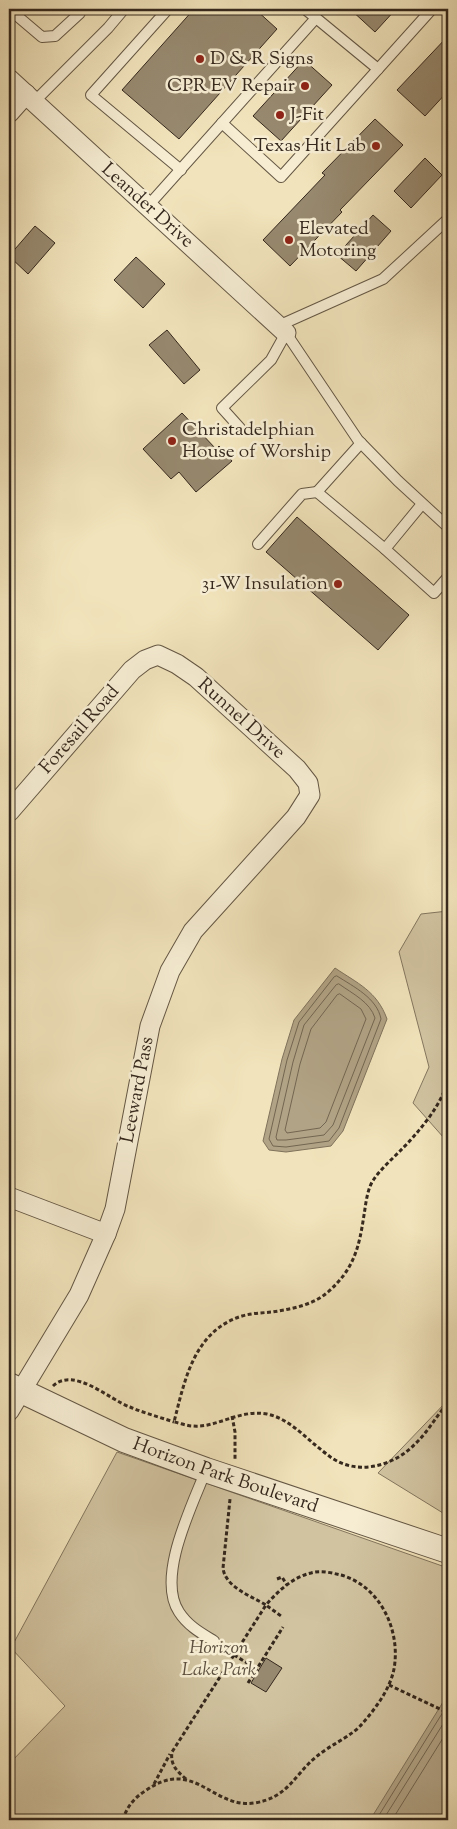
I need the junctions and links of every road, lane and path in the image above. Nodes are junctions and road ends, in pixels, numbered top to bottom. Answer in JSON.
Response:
{"nodes":[{"id":1,"x":9,"y":9,"type":"edge"},
{"id":2,"x":80,"y":9,"type":"edge"},
{"id":3,"x":124,"y":9,"type":"edge"},
{"id":4,"x":168,"y":9,"type":"edge"},
{"id":5,"x":305,"y":9,"type":"edge"},
{"id":6,"x":432,"y":9,"type":"edge"},
{"id":7,"x":316,"y":18,"type":"junction"},
{"id":8,"x":378,"y":69,"type":"junction"},
{"id":9,"x":9,"y":79,"type":"edge"},
{"id":10,"x":30,"y":98,"type":"junction"},
{"id":11,"x":9,"y":113,"type":"edge"},
{"id":12,"x":222,"y":124,"type":"junction"},
{"id":13,"x":180,"y":170,"type":"junction"},
{"id":14,"x":147,"y":207,"type":"junction"},
{"id":15,"x":448,"y":219,"type":"edge"},
{"id":16,"x":282,"y":330,"type":"junction"},
{"id":17,"x":240,"y":428,"type":"dead end"},
{"id":18,"x":361,"y":443,"type":"junction"},
{"id":19,"x":317,"y":492,"type":"junction"},
{"id":20,"x":422,"y":504,"type":"junction"},
{"id":21,"x":448,"y":528,"type":"edge"},
{"id":22,"x":258,"y":544,"type":"dead end"},
{"id":23,"x":384,"y":549,"type":"junction"},
{"id":24,"x":448,"y":577,"type":"edge"},
{"id":25,"x":158,"y":655,"type":"joint"},
{"id":26,"x":310,"y":795,"type":"joint"},
{"id":27,"x":9,"y":812,"type":"edge"},
{"id":28,"x":448,"y":1080,"type":"edge"},
{"id":29,"x":9,"y":1198,"type":"edge"},
{"id":30,"x":106,"y":1234,"type":"junction"},
{"id":31,"x":52,"y":1388,"type":"dead end"},
{"id":32,"x":13,"y":1396,"type":"edge"},
{"id":33,"x":448,"y":1403,"type":"edge"},
{"id":34,"x":232,"y":1416,"type":"junction"},
{"id":35,"x":174,"y":1422,"type":"junction"},
{"id":36,"x":234,"y":1466,"type":"dead end"},
{"id":37,"x":206,"y":1470,"type":"junction"},
{"id":38,"x":230,"y":1496,"type":"dead end"},
{"id":39,"x":448,"y":1551,"type":"edge"},
{"id":40,"x":277,"y":1579,"type":"dead end"},
{"id":41,"x":287,"y":1585,"type":"junction"},
{"id":42,"x":266,"y":1605,"type":"junction"},
{"id":43,"x":282,"y":1616,"type":"dead end"},
{"id":44,"x":283,"y":1627,"type":"dead end"},
{"id":45,"x":214,"y":1642,"type":"dead end"},
{"id":46,"x":234,"y":1655,"type":"junction"},
{"id":47,"x":256,"y":1669,"type":"junction"},
{"id":48,"x":248,"y":1683,"type":"dead end"},
{"id":49,"x":389,"y":1685,"type":"junction"},
{"id":50,"x":444,"y":1711,"type":"dead end"},
{"id":51,"x":172,"y":1752,"type":"junction"},
{"id":52,"x":186,"y":1779,"type":"junction"},
{"id":53,"x":154,"y":1784,"type":"junction"},
{"id":54,"x":123,"y":1820,"type":"edge"}],
"edges":[{"from":1,"to":2,"type":"lane"},
{"from":3,"to":10,"type":"lane"},
{"from":4,"to":13,"type":"lane"},
{"from":5,"to":7,"type":"lane"},
{"from":6,"to":8,"type":"lane"},
{"from":7,"to":8,"type":"lane"},
{"from":7,"to":12,"type":"lane"},
{"from":8,"to":12,"type":"lane"},
{"from":9,"to":10,"type":"street","name":"Leander Drive"},
{"from":10,"to":11,"type":"street"},
{"from":10,"to":14,"type":"street","name":"Leander Drive"},
{"from":12,"to":13,"type":"lane"},
{"from":13,"to":14,"type":"lane"},
{"from":14,"to":16,"type":"street","name":"Leander Drive"},
{"from":15,"to":16,"type":"lane"},
{"from":16,"to":17,"type":"lane"},
{"from":16,"to":18,"type":"lane"},
{"from":18,"to":19,"type":"lane"},
{"from":18,"to":20,"type":"lane"},
{"from":19,"to":22,"type":"lane"},
{"from":19,"to":23,"type":"lane"},
{"from":20,"to":21,"type":"lane"},
{"from":20,"to":23,"type":"lane"},
{"from":23,"to":24,"type":"lane"},
{"from":25,"to":26,"type":"street","name":"Runnel Drive"},
{"from":25,"to":27,"type":"street","name":"Foresail Road"},
{"from":26,"to":30,"type":"street","name":"Leeward Pass"},
{"from":28,"to":35,"type":"path"},
{"from":29,"to":30,"type":"street"},
{"from":30,"to":32,"type":"street","name":"Leeward Pass"},
{"from":31,"to":35,"type":"path"},
{"from":32,"to":37,"type":"street","name":"Horizon Park Boulevard"},
{"from":33,"to":34,"type":"path"},
{"from":34,"to":35,"type":"path"},
{"from":34,"to":36,"type":"path"},
{"from":37,"to":39,"type":"street","name":"Horizon Park Boulevard"},
{"from":37,"to":45,"type":"lane"},
{"from":38,"to":42,"type":"path"},
{"from":40,"to":41,"type":"path"},
{"from":41,"to":42,"type":"path"},
{"from":41,"to":49,"type":"path"},
{"from":42,"to":43,"type":"path"},
{"from":42,"to":46,"type":"path"},
{"from":44,"to":47,"type":"path"},
{"from":46,"to":47,"type":"path"},
{"from":46,"to":51,"type":"path"},
{"from":47,"to":48,"type":"path"},
{"from":49,"to":50,"type":"path"},
{"from":49,"to":52,"type":"path"},
{"from":51,"to":52,"type":"path"},
{"from":51,"to":53,"type":"path"},
{"from":52,"to":53,"type":"path"},
{"from":53,"to":54,"type":"path"}]}
